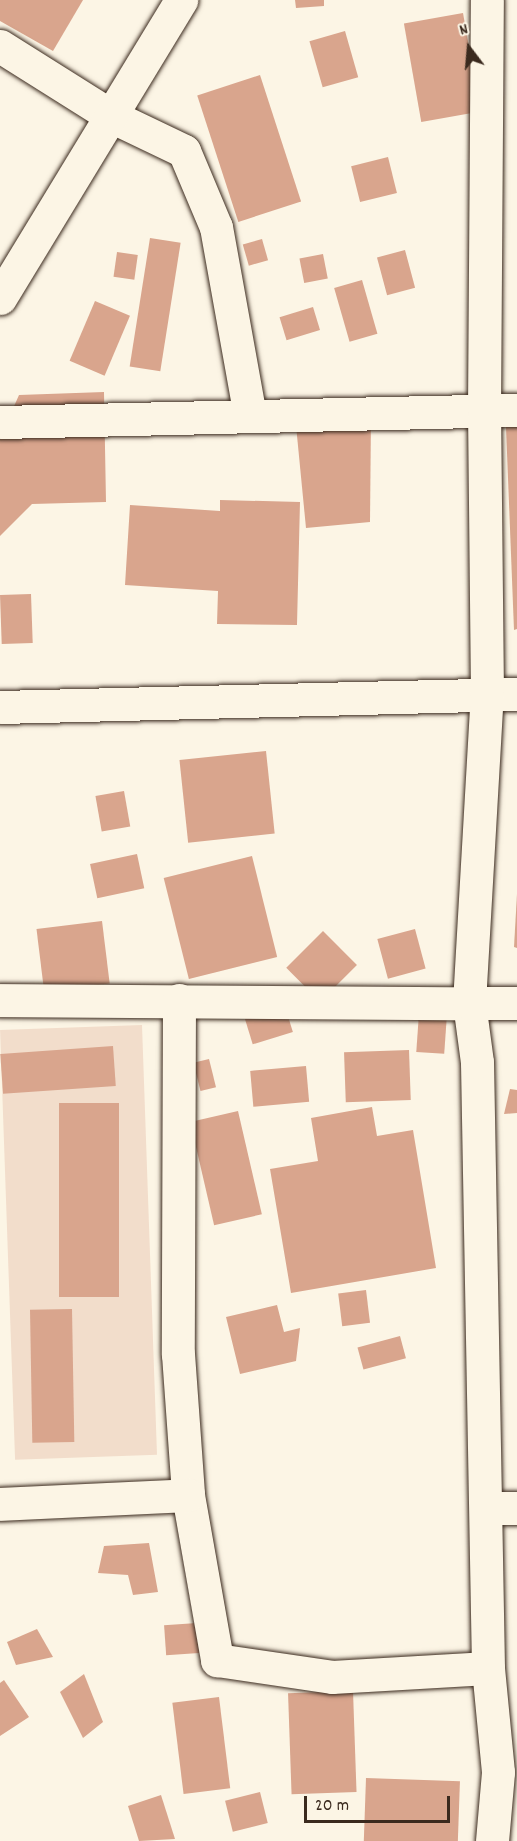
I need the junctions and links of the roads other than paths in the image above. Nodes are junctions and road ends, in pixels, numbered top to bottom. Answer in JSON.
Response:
{"nodes":[{"id":1,"x":181,"y":0,"type":"edge"},
{"id":2,"x":487,"y":0,"type":"edge"},
{"id":3,"x":0,"y":46,"type":"edge"},
{"id":4,"x":111,"y":116,"type":"junction"},
{"id":5,"x":0,"y":298,"type":"edge"},
{"id":6,"x":517,"y":410,"type":"edge"},
{"id":7,"x":484,"y":411,"type":"junction"},
{"id":8,"x":250,"y":416,"type":"junction"},
{"id":9,"x":0,"y":422,"type":"edge"},
{"id":10,"x":502,"y":694,"type":"edge"},
{"id":11,"x":0,"y":707,"type":"edge"},
{"id":12,"x":0,"y":1000,"type":"edge"},
{"id":13,"x":179,"y":1000,"type":"junction"},
{"id":14,"x":469,"y":1003,"type":"junction"},
{"id":15,"x":517,"y":1003,"type":"edge"},
{"id":16,"x":188,"y":1495,"type":"junction"},
{"id":17,"x":0,"y":1504,"type":"edge"},
{"id":18,"x":501,"y":1508,"type":"edge"},
{"id":19,"x":488,"y":1668,"type":"junction"},
{"id":20,"x":508,"y":1772,"type":"edge"},
{"id":21,"x":492,"y":1841,"type":"edge"}],
"edges":[{"from":1,"to":4,"type":"street"},
{"from":2,"to":7,"type":"street"},
{"from":3,"to":4,"type":"street"},
{"from":4,"to":5,"type":"street"},
{"from":4,"to":8,"type":"street"},
{"from":6,"to":7,"type":"street"},
{"from":7,"to":8,"type":"street"},
{"from":7,"to":10,"type":"street"},
{"from":8,"to":9,"type":"street"},
{"from":10,"to":11,"type":"street"},
{"from":10,"to":14,"type":"street"},
{"from":12,"to":13,"type":"street"},
{"from":13,"to":14,"type":"street"},
{"from":13,"to":16,"type":"street"},
{"from":14,"to":15,"type":"street"},
{"from":14,"to":18,"type":"street"},
{"from":16,"to":17,"type":"street"},
{"from":16,"to":19,"type":"street"},
{"from":18,"to":19,"type":"street"},
{"from":19,"to":20,"type":"street"},
{"from":20,"to":21,"type":"street"}]}
